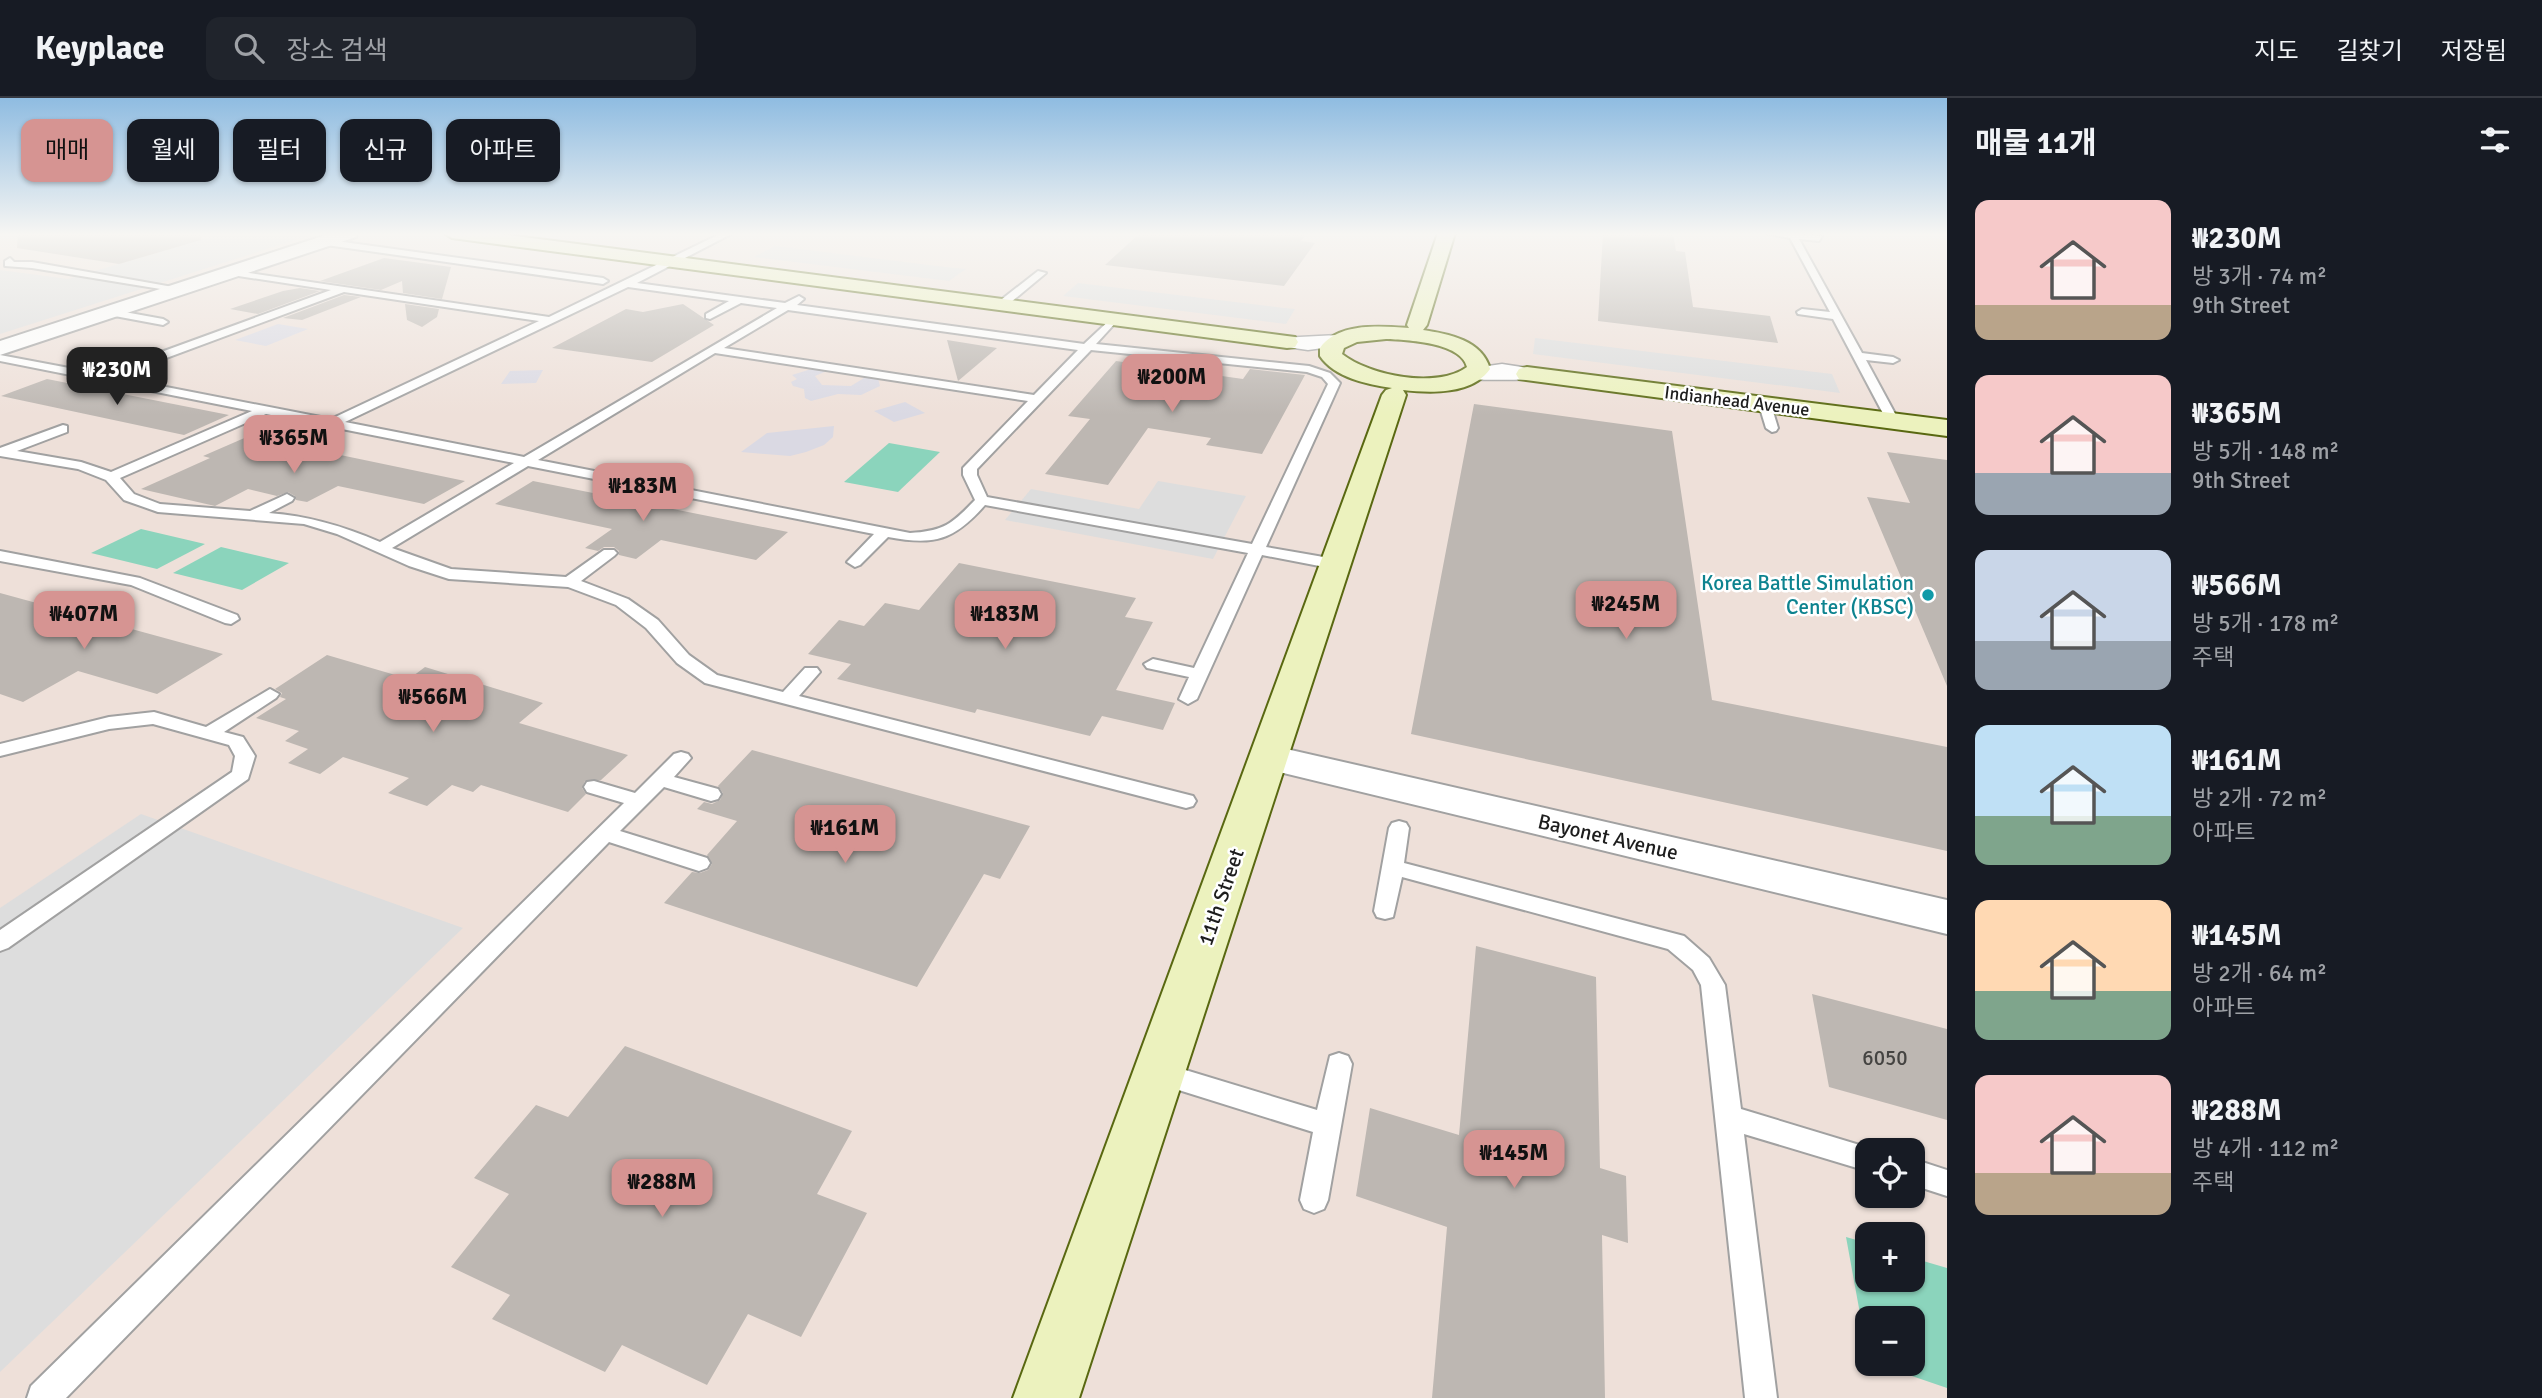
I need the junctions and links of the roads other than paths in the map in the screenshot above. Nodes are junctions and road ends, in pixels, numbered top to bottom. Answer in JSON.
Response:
{"nodes":[{"id":1,"x":165,"y":294,"type":"edge"},
{"id":2,"x":330,"y":294,"type":"edge"},
{"id":3,"x":375,"y":294,"type":"edge"},
{"id":4,"x":407,"y":294,"type":"edge"},
{"id":5,"x":606,"y":294,"type":"edge"},
{"id":6,"x":694,"y":294,"type":"edge"},
{"id":7,"x":914,"y":294,"type":"edge"},
{"id":8,"x":1015,"y":294,"type":"edge"},
{"id":9,"x":1432,"y":294,"type":"edge"},
{"id":10,"x":1823,"y":294,"type":"edge"},
{"id":11,"x":398,"y":297,"type":"junction"},
{"id":12,"x":799,"y":299,"type":"dead end"},
{"id":13,"x":739,"y":300,"type":"junction"},
{"id":14,"x":1001,"y":305,"type":"junction"},
{"id":15,"x":786,"y":306,"type":"junction"},
{"id":16,"x":108,"y":312,"type":"junction"},
{"id":17,"x":1802,"y":312,"type":"dead end"},
{"id":18,"x":710,"y":316,"type":"dead end"},
{"id":19,"x":1835,"y":316,"type":"junction"},
{"id":20,"x":550,"y":320,"type":"junction"},
{"id":21,"x":1113,"y":320,"type":"junction"},
{"id":22,"x":163,"y":322,"type":"dead end"},
{"id":23,"x":1423,"y":331,"type":"junction"},
{"id":24,"x":1287,"y":342,"type":"joint"},
{"id":25,"x":1087,"y":347,"type":"junction"},
{"id":26,"x":0,"y":348,"type":"edge"},
{"id":27,"x":1334,"y":348,"type":"junction"},
{"id":28,"x":714,"y":350,"type":"junction"},
{"id":29,"x":1859,"y":356,"type":"junction"},
{"id":30,"x":0,"y":358,"type":"edge"},
{"id":31,"x":869,"y":358,"type":"dead end"},
{"id":32,"x":1893,"y":360,"type":"dead end"},
{"id":33,"x":1476,"y":367,"type":"junction"},
{"id":34,"x":851,"y":371,"type":"junction"},
{"id":35,"x":1527,"y":374,"type":"joint"},
{"id":36,"x":101,"y":378,"type":"junction"},
{"id":37,"x":1396,"y":386,"type":"junction"},
{"id":38,"x":1036,"y":399,"type":"junction"},
{"id":39,"x":1765,"y":405,"type":"junction"},
{"id":40,"x":264,"y":410,"type":"junction"},
{"id":41,"x":1893,"y":421,"type":"junction"},
{"id":42,"x":333,"y":423,"type":"junction"},
{"id":43,"x":1773,"y":428,"type":"dead end"},
{"id":44,"x":1947,"y":428,"type":"edge"},
{"id":45,"x":63,"y":429,"type":"dead end"},
{"id":46,"x":1,"y":453,"type":"edge"},
{"id":47,"x":527,"y":461,"type":"junction"},
{"id":48,"x":111,"y":477,"type":"junction"},
{"id":49,"x":287,"y":498,"type":"dead end"},
{"id":50,"x":982,"y":500,"type":"junction"},
{"id":51,"x":251,"y":516,"type":"junction"},
{"id":52,"x":886,"y":532,"type":"junction"},
{"id":53,"x":381,"y":548,"type":"junction"},
{"id":54,"x":1257,"y":550,"type":"junction"},
{"id":55,"x":609,"y":553,"type":"dead end"},
{"id":56,"x":0,"y":556,"type":"edge"},
{"id":57,"x":855,"y":562,"type":"dead end"},
{"id":58,"x":1335,"y":564,"type":"junction"},
{"id":59,"x":570,"y":582,"type":"junction"},
{"id":60,"x":231,"y":619,"type":"dead end"},
{"id":61,"x":1153,"y":664,"type":"dead end"},
{"id":62,"x":811,"y":672,"type":"dead end"},
{"id":63,"x":1199,"y":674,"type":"junction"},
{"id":64,"x":270,"y":694,"type":"dead end"},
{"id":65,"x":787,"y":699,"type":"junction"},
{"id":66,"x":1188,"y":699,"type":"dead end"},
{"id":67,"x":209,"y":733,"type":"junction"},
{"id":68,"x":0,"y":750,"type":"edge"},
{"id":69,"x":1269,"y":757,"type":"junction"},
{"id":70,"x":681,"y":758,"type":"dead end"},
{"id":71,"x":660,"y":779,"type":"junction"},
{"id":72,"x":594,"y":787,"type":"dead end"},
{"id":73,"x":711,"y":794,"type":"dead end"},
{"id":74,"x":639,"y":801,"type":"junction"},
{"id":75,"x":1186,"y":801,"type":"dead end"},
{"id":76,"x":1399,"y":828,"type":"dead end"},
{"id":77,"x":606,"y":834,"type":"junction"},
{"id":78,"x":699,"y":863,"type":"dead end"},
{"id":79,"x":1392,"y":867,"type":"junction"},
{"id":80,"x":1385,"y":911,"type":"dead end"},
{"id":81,"x":1947,"y":917,"type":"edge"},
{"id":82,"x":0,"y":942,"type":"edge"},
{"id":83,"x":1339,"y":1064,"type":"dead end"},
{"id":84,"x":1159,"y":1073,"type":"junction"},
{"id":85,"x":1728,"y":1117,"type":"junction"},
{"id":86,"x":1327,"y":1125,"type":"junction"},
{"id":87,"x":1855,"y":1155,"type":"edge"},
{"id":88,"x":1925,"y":1176,"type":"edge"},
{"id":89,"x":1947,"y":1182,"type":"edge"},
{"id":90,"x":1314,"y":1200,"type":"dead end"},
{"id":91,"x":50,"y":1396,"type":"edge"},
{"id":92,"x":1046,"y":1398,"type":"edge"},
{"id":93,"x":1761,"y":1398,"type":"edge"}],
"edges":[{"from":1,"to":16,"type":"street"},
{"from":2,"to":36,"type":"lane"},
{"from":3,"to":11,"type":"lane"},
{"from":4,"to":11,"type":"lane"},
{"from":5,"to":20,"type":"lane"},
{"from":6,"to":13,"type":"lane"},
{"from":7,"to":14,"type":"main road"},
{"from":8,"to":14,"type":"lane"},
{"from":9,"to":23,"type":"main road"},
{"from":10,"to":19,"type":"lane"},
{"from":11,"to":20,"type":"lane"},
{"from":12,"to":15,"type":"lane"},
{"from":13,"to":15,"type":"lane"},
{"from":13,"to":18,"type":"lane"},
{"from":14,"to":21,"type":"main road"},
{"from":15,"to":25,"type":"lane"},
{"from":15,"to":28,"type":"lane"},
{"from":16,"to":22,"type":"lane"},
{"from":16,"to":26,"type":"street"},
{"from":17,"to":19,"type":"lane"},
{"from":19,"to":29,"type":"lane"},
{"from":20,"to":42,"type":"lane"},
{"from":21,"to":24,"type":"main road"},
{"from":21,"to":25,"type":"lane"},
{"from":23,"to":27,"type":"main road"},
{"from":23,"to":33,"type":"main road"},
{"from":24,"to":27,"type":"street"},
{"from":25,"to":38,"type":"lane"},
{"from":25,"to":54,"type":"lane"},
{"from":27,"to":37,"type":"main road"},
{"from":28,"to":34,"type":"lane"},
{"from":28,"to":47,"type":"lane"},
{"from":29,"to":32,"type":"lane"},
{"from":29,"to":41,"type":"lane"},
{"from":30,"to":36,"type":"lane"},
{"from":31,"to":34,"type":"lane"},
{"from":33,"to":35,"type":"street"},
{"from":33,"to":37,"type":"main road"},
{"from":34,"to":38,"type":"lane"},
{"from":35,"to":39,"type":"main road","name":"Indianhead Avenue"},
{"from":36,"to":40,"type":"lane"},
{"from":37,"to":58,"type":"main road","name":"11th Street"},
{"from":38,"to":50,"type":"lane"},
{"from":39,"to":41,"type":"main road","name":"Indianhead Avenue"},
{"from":39,"to":43,"type":"lane"},
{"from":40,"to":42,"type":"lane"},
{"from":40,"to":48,"type":"lane"},
{"from":41,"to":44,"type":"main road","name":"Indianhead Avenue"},
{"from":42,"to":47,"type":"lane"},
{"from":45,"to":46,"type":"lane"},
{"from":46,"to":48,"type":"lane"},
{"from":47,"to":52,"type":"lane"},
{"from":47,"to":53,"type":"lane"},
{"from":48,"to":51,"type":"lane"},
{"from":49,"to":51,"type":"lane"},
{"from":50,"to":52,"type":"lane"},
{"from":50,"to":54,"type":"lane"},
{"from":51,"to":53,"type":"lane"},
{"from":52,"to":57,"type":"lane"},
{"from":53,"to":59,"type":"lane"},
{"from":54,"to":58,"type":"lane"},
{"from":54,"to":63,"type":"lane"},
{"from":55,"to":59,"type":"lane"},
{"from":56,"to":60,"type":"lane"},
{"from":58,"to":69,"type":"main road","name":"11th Street"},
{"from":59,"to":65,"type":"lane"},
{"from":61,"to":63,"type":"lane"},
{"from":62,"to":65,"type":"lane"},
{"from":63,"to":66,"type":"lane"},
{"from":64,"to":67,"type":"lane"},
{"from":65,"to":75,"type":"lane"},
{"from":67,"to":68,"type":"lane"},
{"from":67,"to":82,"type":"lane"},
{"from":69,"to":81,"type":"street","name":"Bayonet Avenue"},
{"from":69,"to":84,"type":"main road","name":"11th Street"},
{"from":70,"to":71,"type":"lane"},
{"from":71,"to":73,"type":"lane"},
{"from":71,"to":74,"type":"lane"},
{"from":72,"to":74,"type":"lane"},
{"from":74,"to":77,"type":"lane"},
{"from":76,"to":79,"type":"lane"},
{"from":77,"to":78,"type":"lane"},
{"from":77,"to":91,"type":"lane"},
{"from":79,"to":80,"type":"lane"},
{"from":79,"to":85,"type":"lane"},
{"from":83,"to":86,"type":"lane"},
{"from":84,"to":86,"type":"lane"},
{"from":84,"to":92,"type":"main road","name":"11th Street"},
{"from":85,"to":87,"type":"lane"},
{"from":85,"to":93,"type":"lane"},
{"from":86,"to":90,"type":"lane"},
{"from":88,"to":89,"type":"lane"}]}
